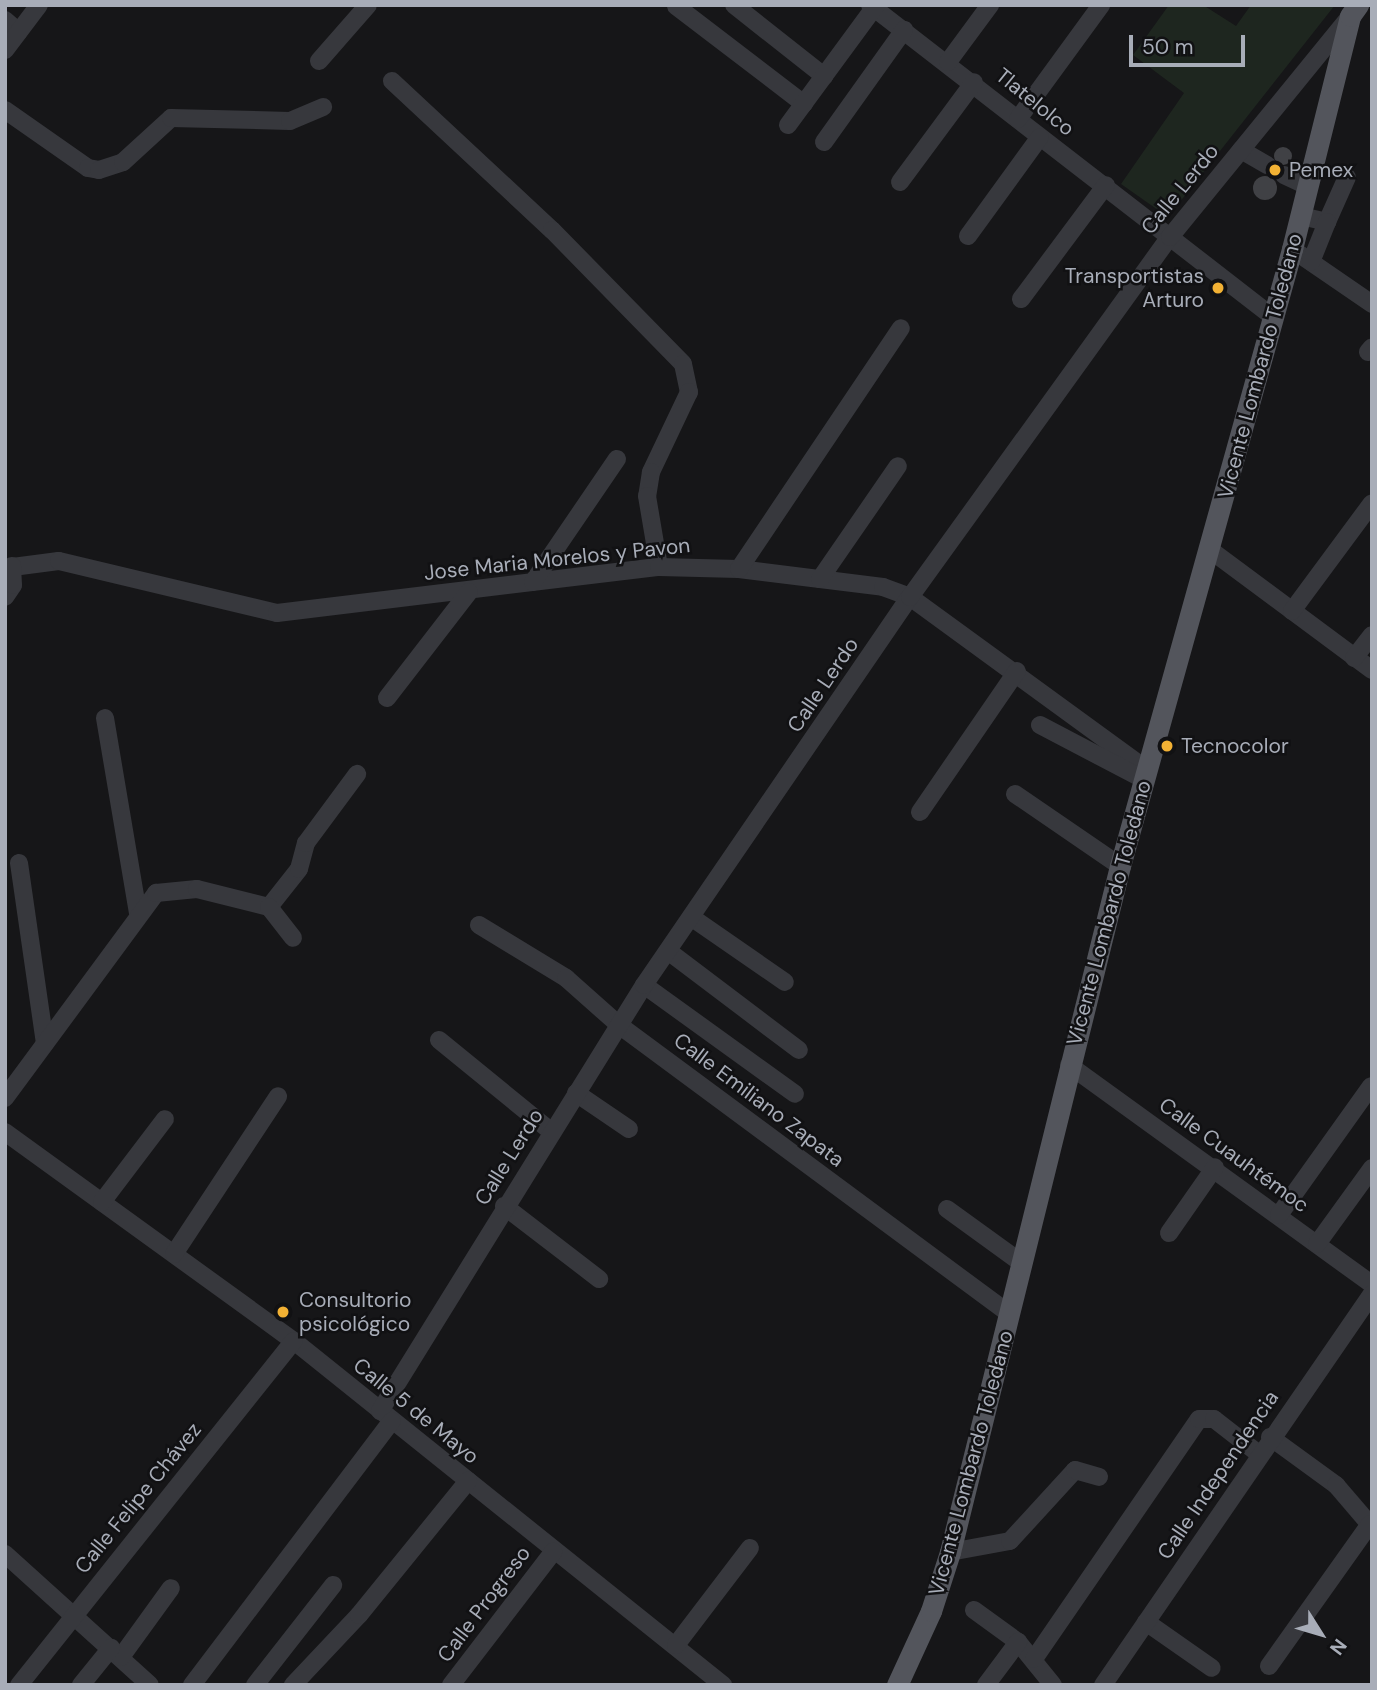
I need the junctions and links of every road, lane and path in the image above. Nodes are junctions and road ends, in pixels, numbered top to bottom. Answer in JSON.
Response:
{"nodes":[{"id":1,"x":39,"y":5,"type":"edge"},
{"id":2,"x":368,"y":5,"type":"edge"},
{"id":3,"x":734,"y":5,"type":"edge"},
{"id":4,"x":990,"y":5,"type":"edge"},
{"id":5,"x":1101,"y":5,"type":"edge"},
{"id":6,"x":676,"y":6,"type":"edge"},
{"id":7,"x":873,"y":6,"type":"edge"},
{"id":8,"x":1354,"y":11,"type":"edge"},
{"id":9,"x":12,"y":26,"type":"edge"},
{"id":10,"x":904,"y":30,"type":"junction"},
{"id":11,"x":5,"y":50,"type":"edge"},
{"id":12,"x":319,"y":61,"type":"dead end"},
{"id":13,"x":948,"y":62,"type":"junction"},
{"id":14,"x":824,"y":76,"type":"junction"},
{"id":15,"x":391,"y":80,"type":"dead end"},
{"id":16,"x":974,"y":82,"type":"junction"},
{"id":17,"x":804,"y":104,"type":"junction"},
{"id":18,"x":323,"y":107,"type":"dead end"},
{"id":19,"x":5,"y":110,"type":"edge"},
{"id":20,"x":1018,"y":119,"type":"junction"},
{"id":21,"x":788,"y":125,"type":"dead end"},
{"id":22,"x":1040,"y":137,"type":"junction"},
{"id":23,"x":824,"y":142,"type":"dead end"},
{"id":24,"x":1241,"y":150,"type":"junction"},
{"id":25,"x":1267,"y":164,"type":"dead end"},
{"id":26,"x":1284,"y":175,"type":"dead end"},
{"id":27,"x":1347,"y":177,"type":"dead end"},
{"id":28,"x":900,"y":182,"type":"dead end"},
{"id":29,"x":1106,"y":185,"type":"junction"},
{"id":30,"x":1308,"y":186,"type":"junction"},
{"id":31,"x":1301,"y":216,"type":"junction"},
{"id":32,"x":1326,"y":222,"type":"junction"},
{"id":33,"x":968,"y":236,"type":"dead end"},
{"id":34,"x":1170,"y":237,"type":"junction"},
{"id":35,"x":1292,"y":249,"type":"junction"},
{"id":36,"x":1311,"y":261,"type":"junction"},
{"id":37,"x":1021,"y":299,"type":"dead end"},
{"id":38,"x":1372,"y":304,"type":"edge"},
{"id":39,"x":1273,"y":317,"type":"junction"},
{"id":40,"x":901,"y":328,"type":"dead end"},
{"id":41,"x":617,"y":459,"type":"dead end"},
{"id":42,"x":898,"y":466,"type":"dead end"},
{"id":43,"x":1372,"y":503,"type":"edge"},
{"id":44,"x":1209,"y":549,"type":"junction"},
{"id":45,"x":9,"y":567,"type":"edge"},
{"id":46,"x":659,"y":567,"type":"junction"},
{"id":47,"x":739,"y":569,"type":"junction"},
{"id":48,"x":820,"y":579,"type":"junction"},
{"id":49,"x":533,"y":582,"type":"junction"},
{"id":50,"x":469,"y":592,"type":"junction"},
{"id":51,"x":5,"y":597,"type":"edge"},
{"id":52,"x":910,"y":597,"type":"junction"},
{"id":53,"x":1292,"y":611,"type":"junction"},
{"id":54,"x":1372,"y":635,"type":"edge"},
{"id":55,"x":1354,"y":658,"type":"junction"},
{"id":56,"x":1372,"y":670,"type":"edge"},
{"id":57,"x":1017,"y":671,"type":"junction"},
{"id":58,"x":387,"y":698,"type":"dead end"},
{"id":59,"x":105,"y":718,"type":"dead end"},
{"id":60,"x":1040,"y":725,"type":"dead end"},
{"id":61,"x":357,"y":774,"type":"dead end"},
{"id":62,"x":1144,"y":774,"type":"junction"},
{"id":63,"x":1015,"y":794,"type":"dead end"},
{"id":64,"x":920,"y":812,"type":"dead end"},
{"id":65,"x":19,"y":863,"type":"dead end"},
{"id":66,"x":1120,"y":866,"type":"junction"},
{"id":67,"x":269,"y":907,"type":"junction"},
{"id":68,"x":138,"y":914,"type":"junction"},
{"id":69,"x":691,"y":917,"type":"junction"},
{"id":70,"x":480,"y":925,"type":"dead end"},
{"id":71,"x":293,"y":938,"type":"dead end"},
{"id":72,"x":667,"y":951,"type":"junction"},
{"id":73,"x":785,"y":982,"type":"dead end"},
{"id":74,"x":645,"y":985,"type":"junction"},
{"id":75,"x":619,"y":1025,"type":"junction"},
{"id":76,"x":439,"y":1040,"type":"dead end"},
{"id":77,"x":44,"y":1043,"type":"junction"},
{"id":78,"x":799,"y":1050,"type":"dead end"},
{"id":79,"x":1069,"y":1065,"type":"junction"},
{"id":80,"x":1371,"y":1086,"type":"edge"},
{"id":81,"x":576,"y":1093,"type":"junction"},
{"id":82,"x":795,"y":1094,"type":"dead end"},
{"id":83,"x":278,"y":1096,"type":"dead end"},
{"id":84,"x":5,"y":1098,"type":"edge"},
{"id":85,"x":165,"y":1119,"type":"dead end"},
{"id":86,"x":629,"y":1129,"type":"dead end"},
{"id":87,"x":5,"y":1132,"type":"edge"},
{"id":88,"x":552,"y":1132,"type":"junction"},
{"id":89,"x":1215,"y":1167,"type":"junction"},
{"id":90,"x":1372,"y":1167,"type":"edge"},
{"id":91,"x":102,"y":1202,"type":"junction"},
{"id":92,"x":504,"y":1206,"type":"junction"},
{"id":93,"x":947,"y":1209,"type":"dead end"},
{"id":94,"x":1279,"y":1215,"type":"junction"},
{"id":95,"x":1169,"y":1233,"type":"dead end"},
{"id":96,"x":1317,"y":1244,"type":"junction"},
{"id":97,"x":174,"y":1254,"type":"junction"},
{"id":98,"x":1023,"y":1264,"type":"junction"},
{"id":99,"x":599,"y":1279,"type":"dead end"},
{"id":100,"x":1372,"y":1283,"type":"edge"},
{"id":101,"x":1372,"y":1293,"type":"edge"},
{"id":102,"x":1010,"y":1314,"type":"junction"},
{"id":103,"x":294,"y":1342,"type":"junction"},
{"id":104,"x":386,"y":1416,"type":"junction"},
{"id":105,"x":1270,"y":1437,"type":"junction"},
{"id":106,"x":1259,"y":1454,"type":"junction"},
{"id":107,"x":1100,"y":1477,"type":"dead end"},
{"id":108,"x":468,"y":1481,"type":"junction"},
{"id":109,"x":1371,"y":1525,"type":"edge"},
{"id":110,"x":750,"y":1548,"type":"dead end"},
{"id":111,"x":553,"y":1552,"type":"junction"},
{"id":112,"x":950,"y":1552,"type":"junction"},
{"id":113,"x":5,"y":1554,"type":"edge"},
{"id":114,"x":333,"y":1585,"type":"dead end"},
{"id":115,"x":171,"y":1588,"type":"dead end"},
{"id":116,"x":974,"y":1609,"type":"dead end"},
{"id":117,"x":72,"y":1615,"type":"junction"},
{"id":118,"x":1146,"y":1622,"type":"junction"},
{"id":119,"x":1018,"y":1642,"type":"junction"},
{"id":120,"x":676,"y":1646,"type":"junction"},
{"id":121,"x":116,"y":1653,"type":"junction"},
{"id":122,"x":1034,"y":1659,"type":"junction"},
{"id":123,"x":1269,"y":1666,"type":"dead end"},
{"id":124,"x":1212,"y":1668,"type":"dead end"},
{"id":125,"x":140,"y":1682,"type":"edge"},
{"id":126,"x":19,"y":1685,"type":"edge"},
{"id":127,"x":81,"y":1685,"type":"edge"},
{"id":128,"x":192,"y":1685,"type":"edge"},
{"id":129,"x":256,"y":1685,"type":"edge"},
{"id":130,"x":293,"y":1685,"type":"edge"},
{"id":131,"x":451,"y":1685,"type":"edge"},
{"id":132,"x":723,"y":1685,"type":"edge"},
{"id":133,"x":897,"y":1685,"type":"edge"},
{"id":134,"x":986,"y":1685,"type":"edge"},
{"id":135,"x":1053,"y":1685,"type":"edge"},
{"id":136,"x":1103,"y":1685,"type":"edge"}],
"edges":[{"from":1,"to":9,"type":"street"},
{"from":2,"to":12,"type":"street"},
{"from":3,"to":14,"type":"street"},
{"from":4,"to":13,"type":"street"},
{"from":5,"to":20,"type":"street"},
{"from":6,"to":17,"type":"street"},
{"from":7,"to":10,"type":"street","name":"Tlatelolco"},
{"from":7,"to":14,"type":"street"},
{"from":8,"to":24,"type":"street","name":"Calle Lerdo"},
{"from":8,"to":30,"type":"main road","name":"Vicente Lombardo Toledano"},
{"from":9,"to":11,"type":"street"},
{"from":10,"to":13,"type":"street","name":"Tlatelolco"},
{"from":10,"to":23,"type":"street"},
{"from":13,"to":16,"type":"street","name":"Tlatelolco"},
{"from":14,"to":17,"type":"street"},
{"from":15,"to":46,"type":"street"},
{"from":16,"to":20,"type":"street","name":"Tlatelolco"},
{"from":16,"to":28,"type":"street"},
{"from":17,"to":21,"type":"street"},
{"from":18,"to":19,"type":"street"},
{"from":20,"to":22,"type":"street","name":"Tlatelolco"},
{"from":22,"to":29,"type":"street","name":"Tlatelolco"},
{"from":22,"to":33,"type":"street"},
{"from":24,"to":25,"type":"street"},
{"from":24,"to":34,"type":"street","name":"Calle Lerdo"},
{"from":26,"to":30,"type":"street"},
{"from":27,"to":32,"type":"street"},
{"from":29,"to":34,"type":"street","name":"Tlatelolco"},
{"from":29,"to":37,"type":"street"},
{"from":30,"to":31,"type":"main road","name":"Vicente Lombardo Toledano"},
{"from":31,"to":32,"type":"street"},
{"from":31,"to":35,"type":"main road","name":"Vicente Lombardo Toledano"},
{"from":32,"to":36,"type":"street"},
{"from":34,"to":39,"type":"street","name":"Tlatelolco"},
{"from":34,"to":52,"type":"street","name":"Calle Lerdo"},
{"from":35,"to":36,"type":"street"},
{"from":35,"to":39,"type":"main road","name":"Vicente Lombardo Toledano"},
{"from":36,"to":38,"type":"street"},
{"from":39,"to":44,"type":"main road","name":"Vicente Lombardo Toledano"},
{"from":40,"to":47,"type":"street"},
{"from":41,"to":49,"type":"street"},
{"from":42,"to":48,"type":"street"},
{"from":43,"to":53,"type":"street"},
{"from":44,"to":53,"type":"street"},
{"from":44,"to":62,"type":"main road","name":"Vicente Lombardo Toledano"},
{"from":45,"to":50,"type":"street","name":"Jose Maria Morelos y Pavon"},
{"from":45,"to":51,"type":"street"},
{"from":46,"to":47,"type":"street","name":"Jose Maria Morelos y Pavon"},
{"from":46,"to":49,"type":"street","name":"Jose Maria Morelos y Pavon"},
{"from":47,"to":48,"type":"street","name":"Jose Maria Morelos y Pavon"},
{"from":48,"to":52,"type":"street","name":"Jose Maria Morelos y Pavon"},
{"from":49,"to":50,"type":"street","name":"Jose Maria Morelos y Pavon"},
{"from":50,"to":58,"type":"street"},
{"from":52,"to":57,"type":"street","name":"Jose Maria Morelos y Pavon"},
{"from":52,"to":69,"type":"street","name":"Calle Lerdo"},
{"from":53,"to":55,"type":"street"},
{"from":54,"to":55,"type":"street"},
{"from":55,"to":56,"type":"street"},
{"from":57,"to":62,"type":"street","name":"Jose Maria Morelos y Pavon"},
{"from":57,"to":64,"type":"street"},
{"from":59,"to":68,"type":"street"},
{"from":60,"to":62,"type":"street"},
{"from":61,"to":67,"type":"street"},
{"from":62,"to":66,"type":"main road","name":"Vicente Lombardo Toledano"},
{"from":63,"to":66,"type":"street"},
{"from":65,"to":77,"type":"street"},
{"from":66,"to":79,"type":"main road","name":"Vicente Lombardo Toledano"},
{"from":67,"to":68,"type":"street"},
{"from":67,"to":71,"type":"street"},
{"from":68,"to":77,"type":"street"},
{"from":69,"to":72,"type":"street","name":"Calle Lerdo"},
{"from":69,"to":73,"type":"street"},
{"from":70,"to":75,"type":"street","name":"Calle Emiliano Zapata"},
{"from":72,"to":74,"type":"street","name":"Calle Lerdo"},
{"from":72,"to":78,"type":"street"},
{"from":74,"to":75,"type":"street","name":"Calle Lerdo"},
{"from":74,"to":82,"type":"street"},
{"from":75,"to":81,"type":"street","name":"Calle Lerdo"},
{"from":75,"to":102,"type":"street","name":"Calle Emiliano Zapata"},
{"from":76,"to":88,"type":"street"},
{"from":77,"to":84,"type":"street"},
{"from":79,"to":89,"type":"street","name":"Calle Cuauhtémoc"},
{"from":79,"to":98,"type":"main road","name":"Vicente Lombardo Toledano"},
{"from":80,"to":94,"type":"street"},
{"from":81,"to":86,"type":"street"},
{"from":81,"to":88,"type":"street","name":"Calle Lerdo"},
{"from":83,"to":97,"type":"street"},
{"from":85,"to":91,"type":"street"},
{"from":87,"to":91,"type":"street","name":"Calle 5 de Mayo"},
{"from":88,"to":92,"type":"street","name":"Calle Lerdo"},
{"from":89,"to":94,"type":"street","name":"Calle Cuauhtémoc"},
{"from":89,"to":95,"type":"street"},
{"from":90,"to":96,"type":"street"},
{"from":91,"to":97,"type":"street","name":"Calle 5 de Mayo"},
{"from":92,"to":99,"type":"street"},
{"from":92,"to":104,"type":"street","name":"Calle Lerdo"},
{"from":93,"to":98,"type":"street"},
{"from":94,"to":96,"type":"street","name":"Calle Cuauhtémoc"},
{"from":96,"to":100,"type":"street","name":"Calle Cuauhtémoc"},
{"from":97,"to":103,"type":"street","name":"Calle 5 de Mayo"},
{"from":98,"to":102,"type":"main road","name":"Vicente Lombardo Toledano"},
{"from":101,"to":105,"type":"street","name":"Calle Independencia"},
{"from":102,"to":112,"type":"main road","name":"Vicente Lombardo Toledano"},
{"from":103,"to":104,"type":"street","name":"Calle 5 de Mayo"},
{"from":103,"to":117,"type":"street","name":"Calle Felipe Chávez"},
{"from":104,"to":108,"type":"street","name":"Calle 5 de Mayo"},
{"from":104,"to":128,"type":"street","name":"Calle Lerdo"},
{"from":105,"to":106,"type":"street","name":"Calle Independencia"},
{"from":105,"to":109,"type":"street"},
{"from":106,"to":118,"type":"street","name":"Calle Independencia"},
{"from":106,"to":122,"type":"street"},
{"from":107,"to":112,"type":"street"},
{"from":108,"to":111,"type":"street","name":"Calle 5 de Mayo"},
{"from":108,"to":130,"type":"street"},
{"from":109,"to":123,"type":"street"},
{"from":110,"to":120,"type":"street"},
{"from":111,"to":120,"type":"street","name":"Calle 5 de Mayo"},
{"from":111,"to":131,"type":"street","name":"Calle Progreso"},
{"from":112,"to":133,"type":"main road","name":"Vicente Lombardo Toledano"},
{"from":113,"to":117,"type":"street"},
{"from":114,"to":129,"type":"street"},
{"from":115,"to":121,"type":"street"},
{"from":116,"to":119,"type":"street"},
{"from":117,"to":121,"type":"street"},
{"from":117,"to":126,"type":"street","name":"Calle Felipe Chávez"},
{"from":118,"to":124,"type":"street"},
{"from":118,"to":136,"type":"street","name":"Calle Independencia"},
{"from":119,"to":122,"type":"street"},
{"from":119,"to":134,"type":"street"},
{"from":120,"to":132,"type":"street","name":"Calle 5 de Mayo"},
{"from":121,"to":125,"type":"street"},
{"from":121,"to":127,"type":"street"},
{"from":122,"to":135,"type":"street"}]}
